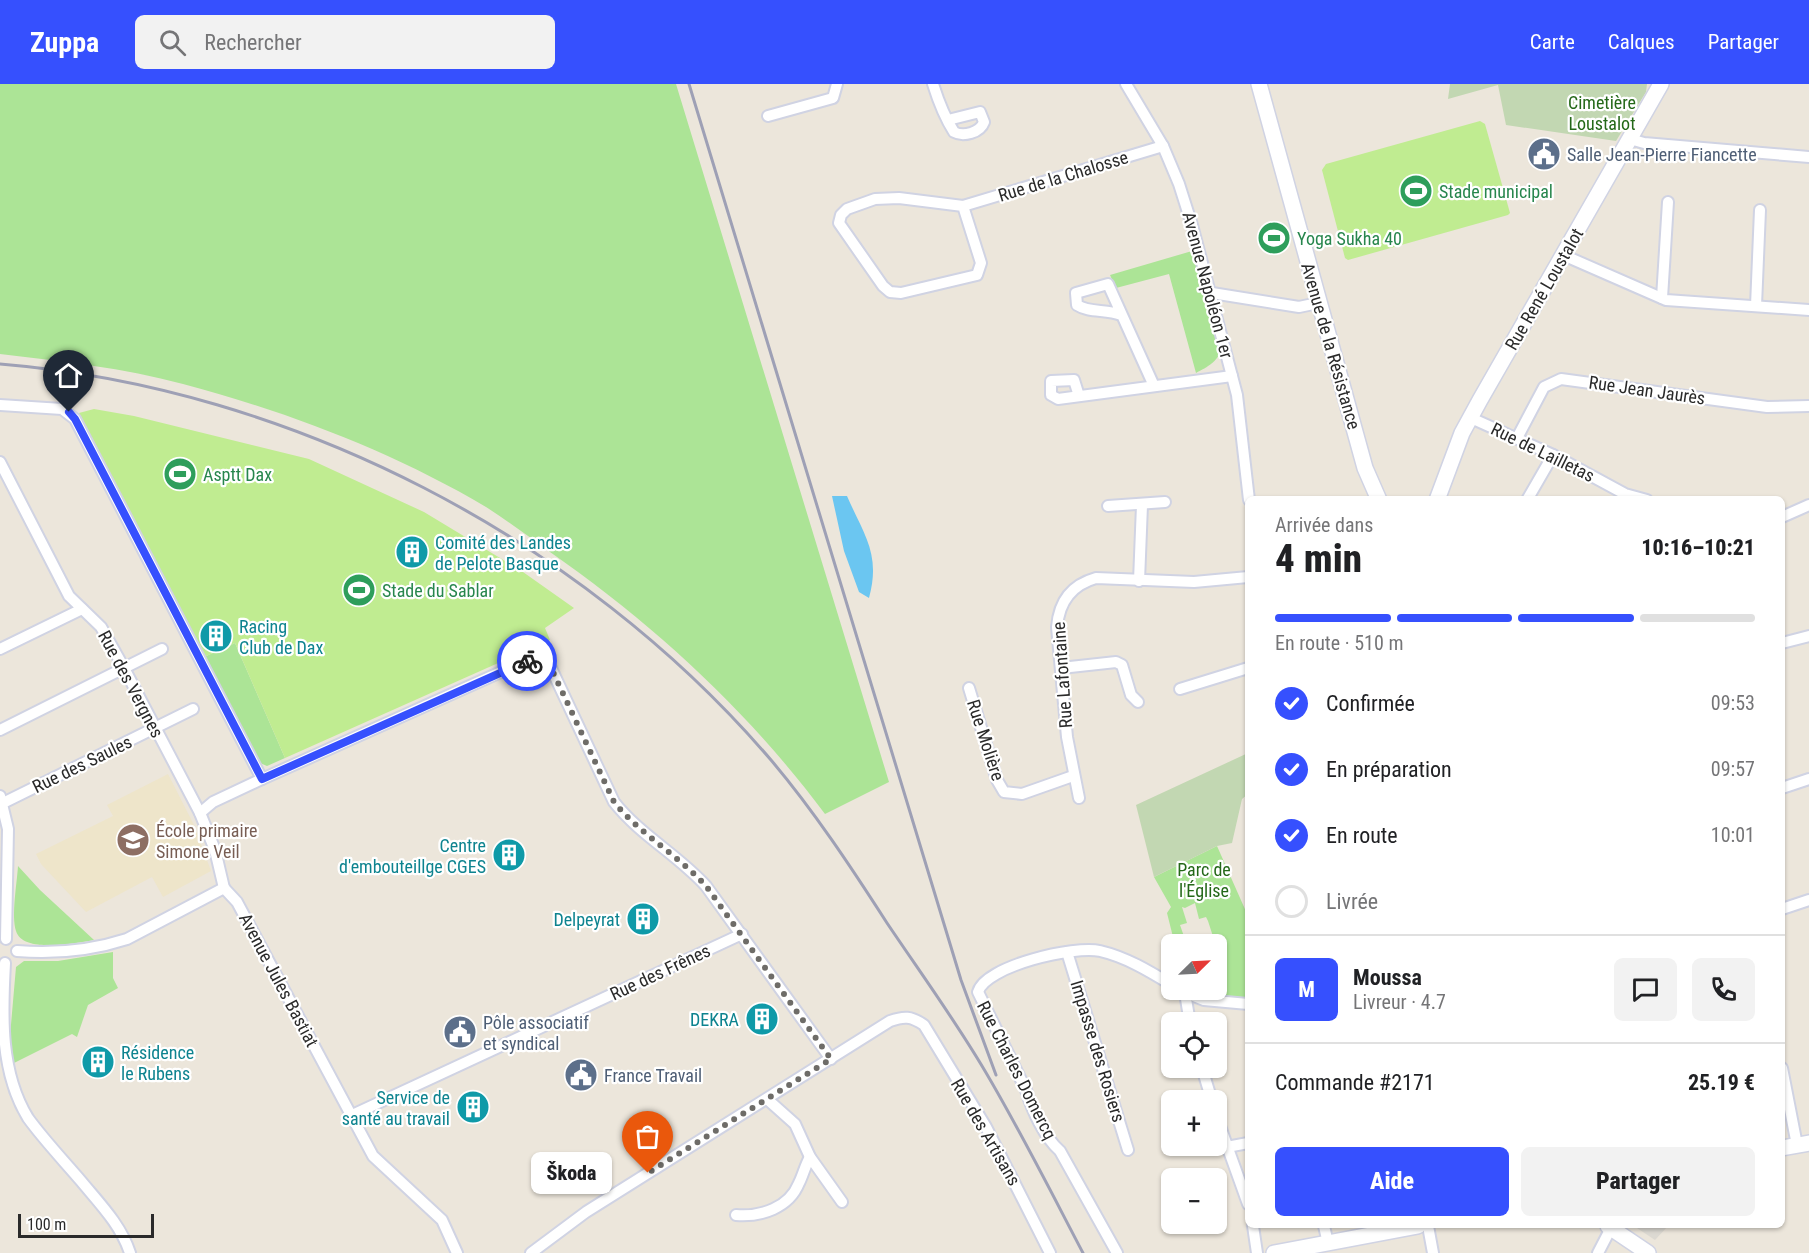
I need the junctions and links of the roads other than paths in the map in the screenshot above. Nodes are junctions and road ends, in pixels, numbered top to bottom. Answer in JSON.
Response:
{"nodes":[{"id":1,"x":837,"y":84,"type":"edge"},
{"id":2,"x":933,"y":84,"type":"edge"},
{"id":3,"x":1126,"y":84,"type":"edge"},
{"id":4,"x":1259,"y":84,"type":"edge"},
{"id":5,"x":1661,"y":84,"type":"edge"},
{"id":6,"x":768,"y":116,"type":"dead end"},
{"id":7,"x":948,"y":120,"type":"dead end"},
{"id":8,"x":1630,"y":139,"type":"junction"},
{"id":9,"x":1163,"y":146,"type":"junction"},
{"id":10,"x":1809,"y":157,"type":"edge"},
{"id":11,"x":1668,"y":202,"type":"dead end"},
{"id":12,"x":963,"y":206,"type":"junction"},
{"id":13,"x":1760,"y":210,"type":"dead end"},
{"id":14,"x":1563,"y":255,"type":"junction"},
{"id":15,"x":1212,"y":293,"type":"junction"},
{"id":16,"x":1662,"y":298,"type":"junction"},
{"id":17,"x":1318,"y":303,"type":"junction"},
{"id":18,"x":1756,"y":306,"type":"junction"},
{"id":19,"x":1809,"y":310,"type":"edge"},
{"id":20,"x":1121,"y":315,"type":"dead end"},
{"id":21,"x":1232,"y":376,"type":"junction"},
{"id":22,"x":1154,"y":386,"type":"junction"},
{"id":23,"x":1079,"y":396,"type":"dead end"},
{"id":24,"x":0,"y":405,"type":"edge"},
{"id":25,"x":1809,"y":406,"type":"edge"},
{"id":26,"x":1471,"y":418,"type":"junction"},
{"id":27,"x":1517,"y":438,"type":"junction"},
{"id":28,"x":1553,"y":454,"type":"junction"},
{"id":29,"x":0,"y":462,"type":"edge"},
{"id":30,"x":1365,"y":468,"type":"junction"},
{"id":31,"x":1248,"y":496,"type":"edge"},
{"id":32,"x":1368,"y":496,"type":"edge"},
{"id":33,"x":1377,"y":496,"type":"edge"},
{"id":34,"x":1439,"y":496,"type":"edge"},
{"id":35,"x":1529,"y":496,"type":"edge"},
{"id":36,"x":1632,"y":496,"type":"edge"},
{"id":37,"x":1165,"y":502,"type":"dead end"},
{"id":38,"x":1142,"y":505,"type":"junction"},
{"id":39,"x":1108,"y":506,"type":"dead end"},
{"id":40,"x":1808,"y":510,"type":"edge"},
{"id":41,"x":1785,"y":515,"type":"edge"},
{"id":42,"x":1245,"y":577,"type":"edge"},
{"id":43,"x":1139,"y":581,"type":"junction"},
{"id":44,"x":82,"y":609,"type":"junction"},
{"id":45,"x":1809,"y":636,"type":"edge"},
{"id":46,"x":1785,"y":642,"type":"edge"},
{"id":47,"x":0,"y":649,"type":"edge"},
{"id":48,"x":162,"y":649,"type":"dead end"},
{"id":49,"x":1061,"y":668,"type":"junction"},
{"id":50,"x":124,"y":669,"type":"junction"},
{"id":51,"x":1245,"y":669,"type":"edge"},
{"id":52,"x":969,"y":688,"type":"dead end"},
{"id":53,"x":1179,"y":689,"type":"dead end"},
{"id":54,"x":1138,"y":702,"type":"dead end"},
{"id":55,"x":193,"y":709,"type":"dead end"},
{"id":56,"x":154,"y":729,"type":"junction"},
{"id":57,"x":0,"y":730,"type":"edge"},
{"id":58,"x":1073,"y":776,"type":"junction"},
{"id":59,"x":262,"y":779,"type":"junction"},
{"id":60,"x":1809,"y":779,"type":"edge"},
{"id":61,"x":1785,"y":787,"type":"edge"},
{"id":62,"x":1079,"y":798,"type":"dead end"},
{"id":63,"x":2,"y":800,"type":"edge"},
{"id":64,"x":200,"y":813,"type":"junction"},
{"id":65,"x":4,"y":829,"type":"edge"},
{"id":66,"x":224,"y":888,"type":"junction"},
{"id":67,"x":1809,"y":900,"type":"edge"},
{"id":68,"x":1785,"y":908,"type":"edge"},
{"id":69,"x":742,"y":934,"type":"junction"},
{"id":70,"x":3,"y":940,"type":"edge"},
{"id":71,"x":17,"y":951,"type":"junction"},
{"id":72,"x":1067,"y":952,"type":"junction"},
{"id":73,"x":2,"y":962,"type":"edge"},
{"id":74,"x":1161,"y":979,"type":"edge"},
{"id":75,"x":1204,"y":1000,"type":"edge"},
{"id":76,"x":1245,"y":1004,"type":"edge"},
{"id":77,"x":831,"y":1059,"type":"junction"},
{"id":78,"x":1785,"y":1079,"type":"edge"},
{"id":79,"x":767,"y":1099,"type":"junction"},
{"id":80,"x":350,"y":1116,"type":"junction"},
{"id":81,"x":1245,"y":1144,"type":"edge"},
{"id":82,"x":1803,"y":1144,"type":"edge"},
{"id":83,"x":1227,"y":1147,"type":"joint"},
{"id":84,"x":1785,"y":1147,"type":"edge"},
{"id":85,"x":1128,"y":1150,"type":"dead end"},
{"id":86,"x":810,"y":1157,"type":"junction"},
{"id":87,"x":1245,"y":1196,"type":"edge"},
{"id":88,"x":842,"y":1202,"type":"dead end"},
{"id":89,"x":736,"y":1215,"type":"dead end"},
{"id":90,"x":1253,"y":1228,"type":"edge"},
{"id":91,"x":1324,"y":1228,"type":"edge"},
{"id":92,"x":1409,"y":1228,"type":"edge"},
{"id":93,"x":1428,"y":1228,"type":"edge"},
{"id":94,"x":1608,"y":1228,"type":"edge"},
{"id":95,"x":1612,"y":1228,"type":"edge"},
{"id":96,"x":1324,"y":1247,"type":"edge"},
{"id":97,"x":130,"y":1253,"type":"edge"},
{"id":98,"x":457,"y":1253,"type":"edge"},
{"id":99,"x":531,"y":1253,"type":"edge"},
{"id":100,"x":1050,"y":1253,"type":"edge"},
{"id":101,"x":1117,"y":1253,"type":"edge"},
{"id":102,"x":1257,"y":1253,"type":"edge"},
{"id":103,"x":1274,"y":1253,"type":"edge"},
{"id":104,"x":1433,"y":1253,"type":"edge"},
{"id":105,"x":1598,"y":1253,"type":"edge"},
{"id":106,"x":1648,"y":1253,"type":"edge"}],
"edges":[{"from":1,"to":6,"type":"street"},
{"from":2,"to":7,"type":"street"},
{"from":3,"to":9,"type":"street","name":"Avenue Napoléon 1er"},
{"from":4,"to":17,"type":"main road","name":"Avenue de la Résistance"},
{"from":5,"to":8,"type":"main road","name":"Rue René Loustalot"},
{"from":8,"to":10,"type":"street"},
{"from":8,"to":14,"type":"main road","name":"Rue René Loustalot"},
{"from":9,"to":12,"type":"street","name":"Rue de la Chalosse"},
{"from":9,"to":15,"type":"street","name":"Avenue Napoléon 1er"},
{"from":11,"to":16,"type":"street"},
{"from":12,"to":12,"type":"street","name":"Rue de la Chalosse"},
{"from":13,"to":18,"type":"street"},
{"from":14,"to":16,"type":"street"},
{"from":14,"to":26,"type":"main road","name":"Rue René Loustalot"},
{"from":15,"to":17,"type":"street"},
{"from":15,"to":21,"type":"street","name":"Avenue Napoléon 1er"},
{"from":16,"to":18,"type":"street"},
{"from":17,"to":30,"type":"main road","name":"Avenue de la Résistance"},
{"from":18,"to":19,"type":"street"},
{"from":20,"to":22,"type":"street"},
{"from":21,"to":22,"type":"street"},
{"from":21,"to":31,"type":"street","name":"Avenue Napoléon 1er"},
{"from":22,"to":23,"type":"street"},
{"from":24,"to":59,"type":"street"},
{"from":25,"to":27,"type":"street","name":"Rue Jean Jaurès"},
{"from":26,"to":27,"type":"street","name":"Rue de Lailletas"},
{"from":26,"to":34,"type":"main road","name":"Rue René Loustalot"},
{"from":27,"to":28,"type":"street","name":"Rue de Lailletas"},
{"from":28,"to":35,"type":"street"},
{"from":28,"to":36,"type":"street","name":"Rue de Lailletas"},
{"from":29,"to":44,"type":"street","name":"Rue des Vergnes"},
{"from":30,"to":32,"type":"main road","name":"Avenue de la Résistance"},
{"from":30,"to":33,"type":"main road","name":"Avenue de la Résistance"},
{"from":37,"to":38,"type":"street"},
{"from":38,"to":39,"type":"street"},
{"from":38,"to":43,"type":"street"},
{"from":40,"to":41,"type":"street"},
{"from":42,"to":43,"type":"street","name":"Rue Lafontaine"},
{"from":43,"to":49,"type":"street","name":"Rue Lafontaine"},
{"from":44,"to":47,"type":"street"},
{"from":44,"to":50,"type":"street","name":"Rue des Vergnes"},
{"from":45,"to":46,"type":"street"},
{"from":48,"to":50,"type":"street"},
{"from":49,"to":54,"type":"street"},
{"from":49,"to":58,"type":"street","name":"Rue Lafontaine"},
{"from":50,"to":56,"type":"street","name":"Rue des Vergnes"},
{"from":50,"to":57,"type":"street"},
{"from":51,"to":53,"type":"street"},
{"from":52,"to":58,"type":"street","name":"Rue Molière"},
{"from":55,"to":56,"type":"street","name":"Rue des Saules"},
{"from":56,"to":63,"type":"street","name":"Rue des Saules"},
{"from":56,"to":64,"type":"street","name":"Rue des Vergnes"},
{"from":58,"to":62,"type":"street","name":"Rue Lafontaine"},
{"from":59,"to":64,"type":"street"},
{"from":59,"to":69,"type":"street"},
{"from":60,"to":61,"type":"street"},
{"from":63,"to":65,"type":"street"},
{"from":64,"to":66,"type":"street","name":"Rue des Vergnes"},
{"from":65,"to":70,"type":"street"},
{"from":66,"to":71,"type":"street"},
{"from":66,"to":80,"type":"street","name":"Avenue Jules Bastiat"},
{"from":67,"to":68,"type":"street"},
{"from":69,"to":77,"type":"street"},
{"from":69,"to":80,"type":"street","name":"Rue des Frênes"},
{"from":70,"to":71,"type":"street"},
{"from":71,"to":73,"type":"street"},
{"from":72,"to":74,"type":"street"},
{"from":72,"to":85,"type":"street","name":"Impasse des Rosiers"},
{"from":72,"to":101,"type":"street","name":"Rue Charles Domercq"},
{"from":73,"to":97,"type":"street"},
{"from":75,"to":76,"type":"street"},
{"from":77,"to":79,"type":"street"},
{"from":77,"to":100,"type":"street","name":"Rue des Artisans"},
{"from":78,"to":82,"type":"street"},
{"from":79,"to":86,"type":"street"},
{"from":79,"to":99,"type":"street"},
{"from":80,"to":98,"type":"street","name":"Avenue Jules Bastiat"},
{"from":81,"to":83,"type":"street"},
{"from":82,"to":84,"type":"main road"},
{"from":83,"to":87,"type":"street"},
{"from":86,"to":88,"type":"street"},
{"from":86,"to":89,"type":"street"},
{"from":90,"to":102,"type":"street"},
{"from":91,"to":96,"type":"street"},
{"from":92,"to":96,"type":"main road"},
{"from":93,"to":104,"type":"street"},
{"from":94,"to":105,"type":"street"},
{"from":95,"to":106,"type":"main road"},
{"from":96,"to":103,"type":"main road"}]}
